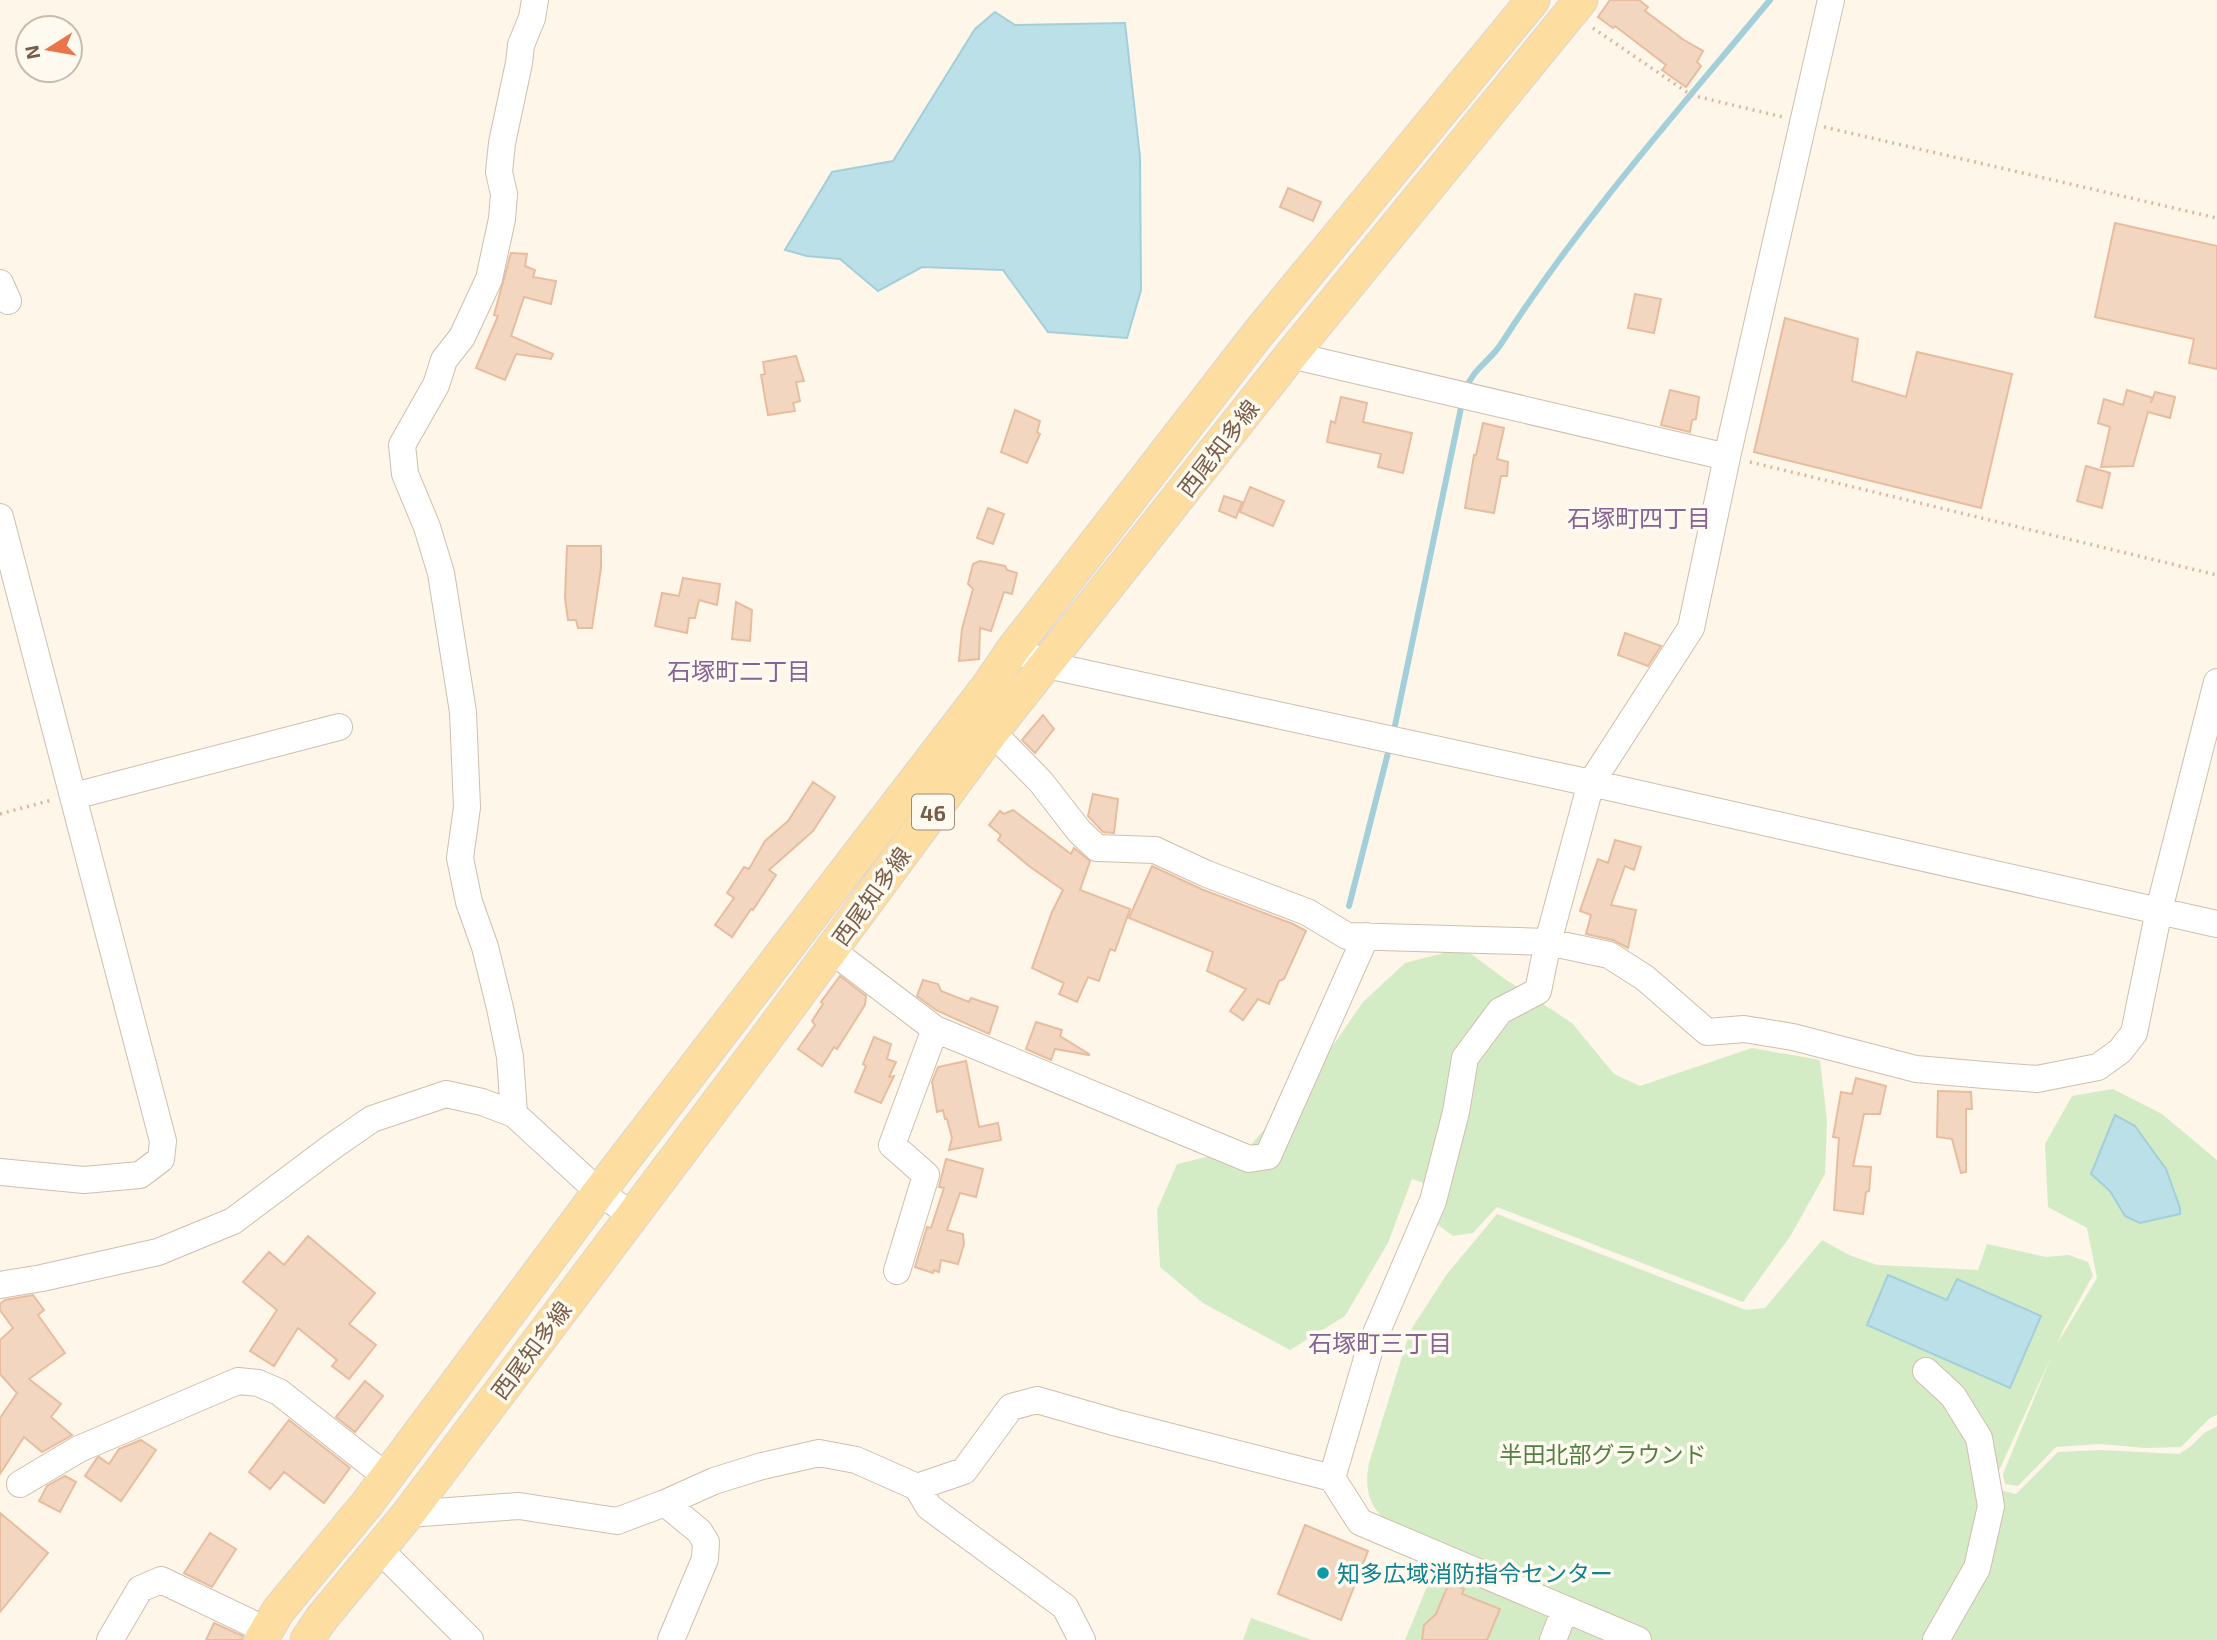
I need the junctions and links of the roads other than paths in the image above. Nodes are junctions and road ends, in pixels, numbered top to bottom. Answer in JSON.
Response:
{"nodes":[{"id":1,"x":536,"y":0,"type":"edge"},
{"id":2,"x":1533,"y":0,"type":"edge"},
{"id":3,"x":1831,"y":0,"type":"edge"},
{"id":4,"x":1576,"y":6,"type":"edge"},
{"id":5,"x":1291,"y":355,"type":"junction"},
{"id":6,"x":1727,"y":457,"type":"junction"},
{"id":7,"x":0,"y":517,"type":"edge"},
{"id":8,"x":1014,"y":648,"type":"junction"},
{"id":9,"x":1046,"y":665,"type":"junction"},
{"id":10,"x":2217,"y":682,"type":"edge"},
{"id":11,"x":339,"y":727,"type":"dead end"},
{"id":12,"x":992,"y":732,"type":"junction"},
{"id":13,"x":1591,"y":783,"type":"junction"},
{"id":14,"x":74,"y":796,"type":"junction"},
{"id":15,"x":2160,"y":910,"type":"junction"},
{"id":16,"x":2217,"y":924,"type":"edge"},
{"id":17,"x":1366,"y":936,"type":"junction"},
{"id":18,"x":1548,"y":942,"type":"junction"},
{"id":19,"x":831,"y":950,"type":"junction"},
{"id":20,"x":935,"y":1029,"type":"junction"},
{"id":21,"x":514,"y":1114,"type":"junction"},
{"id":22,"x":0,"y":1172,"type":"edge"},
{"id":23,"x":599,"y":1192,"type":"junction"},
{"id":24,"x":632,"y":1215,"type":"junction"},
{"id":25,"x":897,"y":1271,"type":"dead end"},
{"id":26,"x":0,"y":1285,"type":"edge"},
{"id":27,"x":1926,"y":1371,"type":"dead end"},
{"id":28,"x":387,"y":1477,"type":"junction"},
{"id":29,"x":1332,"y":1478,"type":"junction"},
{"id":30,"x":20,"y":1484,"type":"dead end"},
{"id":31,"x":917,"y":1487,"type":"junction"},
{"id":32,"x":665,"y":1503,"type":"junction"},
{"id":33,"x":408,"y":1514,"type":"junction"},
{"id":34,"x":380,"y":1550,"type":"junction"},
{"id":35,"x":1564,"y":1609,"type":"junction"},
{"id":36,"x":263,"y":1635,"type":"edge"},
{"id":37,"x":110,"y":1640,"type":"edge"},
{"id":38,"x":307,"y":1640,"type":"edge"},
{"id":39,"x":470,"y":1640,"type":"edge"},
{"id":40,"x":671,"y":1640,"type":"edge"},
{"id":41,"x":1082,"y":1640,"type":"edge"},
{"id":42,"x":1553,"y":1640,"type":"edge"},
{"id":43,"x":1637,"y":1640,"type":"edge"},
{"id":44,"x":1936,"y":1640,"type":"edge"}],
"edges":[{"from":1,"to":21,"type":"street"},
{"from":2,"to":8,"type":"main road","name":"西尾知多線","number":"46"},
{"from":3,"to":6,"type":"street"},
{"from":4,"to":5,"type":"main road","name":"西尾知多線","number":"46"},
{"from":5,"to":6,"type":"street"},
{"from":5,"to":9,"type":"main road","name":"西尾知多線","number":"46"},
{"from":6,"to":13,"type":"street"},
{"from":7,"to":14,"type":"street"},
{"from":8,"to":9,"type":"street"},
{"from":8,"to":23,"type":"main road","name":"西尾知多線","number":"46"},
{"from":9,"to":12,"type":"main road","name":"西尾知多線","number":"46"},
{"from":9,"to":13,"type":"street"},
{"from":10,"to":15,"type":"street"},
{"from":11,"to":14,"type":"street"},
{"from":12,"to":17,"type":"street"},
{"from":12,"to":19,"type":"main road","name":"西尾知多線","number":"46"},
{"from":13,"to":15,"type":"street"},
{"from":13,"to":18,"type":"street"},
{"from":14,"to":22,"type":"street"},
{"from":15,"to":16,"type":"street"},
{"from":15,"to":18,"type":"street"},
{"from":17,"to":18,"type":"street"},
{"from":17,"to":20,"type":"street"},
{"from":18,"to":29,"type":"street"},
{"from":19,"to":20,"type":"street"},
{"from":19,"to":24,"type":"main road","name":"西尾知多線","number":"46"},
{"from":20,"to":25,"type":"street"},
{"from":21,"to":23,"type":"street"},
{"from":21,"to":26,"type":"street"},
{"from":23,"to":24,"type":"street"},
{"from":23,"to":28,"type":"main road","name":"西尾知多線","number":"46"},
{"from":24,"to":33,"type":"main road","name":"西尾知多線","number":"46"},
{"from":27,"to":44,"type":"street"},
{"from":28,"to":30,"type":"street"},
{"from":28,"to":36,"type":"main road","name":"西尾知多線","number":"46"},
{"from":29,"to":31,"type":"street"},
{"from":29,"to":35,"type":"street"},
{"from":31,"to":32,"type":"street"},
{"from":31,"to":41,"type":"street"},
{"from":32,"to":33,"type":"street"},
{"from":32,"to":40,"type":"street"},
{"from":33,"to":34,"type":"main road","name":"西尾知多線","number":"46"},
{"from":34,"to":38,"type":"main road","name":"西尾知多線","number":"46"},
{"from":34,"to":39,"type":"street"},
{"from":35,"to":42,"type":"street"},
{"from":35,"to":43,"type":"street"},
{"from":36,"to":37,"type":"street"}]}
